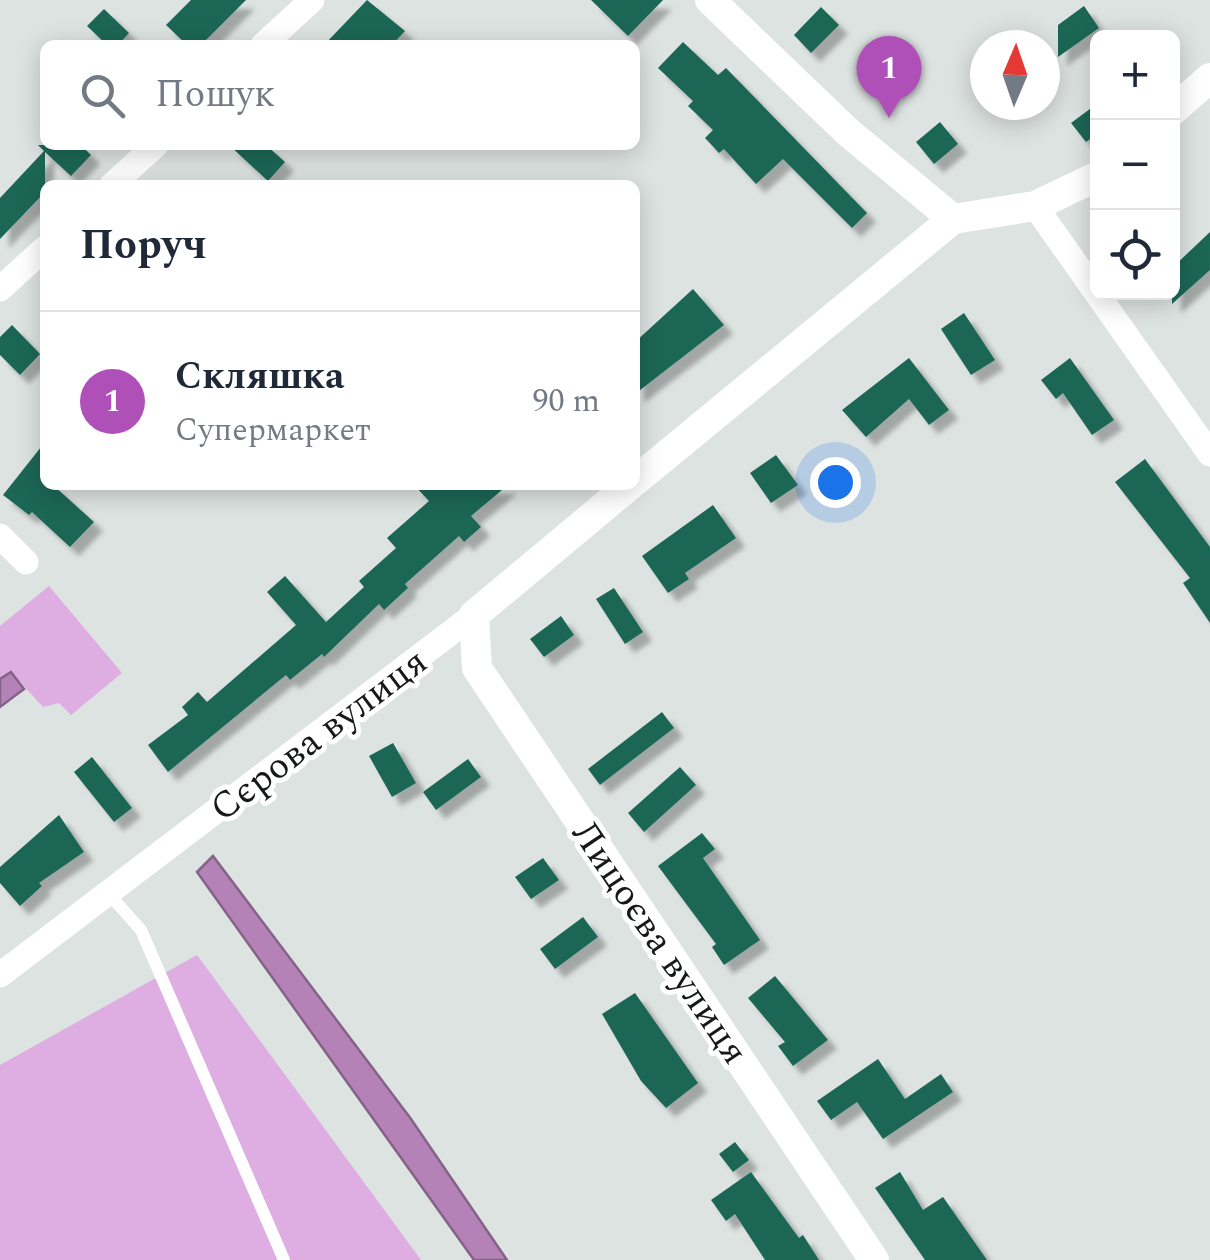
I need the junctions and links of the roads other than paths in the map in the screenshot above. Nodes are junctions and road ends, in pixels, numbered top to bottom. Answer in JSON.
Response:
{"nodes":[{"id":1,"x":312,"y":0,"type":"edge"},
{"id":2,"x":710,"y":0,"type":"edge"},
{"id":3,"x":269,"y":40,"type":"edge"},
{"id":4,"x":1210,"y":78,"type":"edge"},
{"id":5,"x":1180,"y":104,"type":"edge"},
{"id":6,"x":150,"y":150,"type":"edge"},
{"id":7,"x":118,"y":180,"type":"edge"},
{"id":8,"x":1090,"y":180,"type":"edge"},
{"id":9,"x":1035,"y":206,"type":"junction"},
{"id":10,"x":953,"y":219,"type":"junction"},
{"id":11,"x":40,"y":253,"type":"edge"},
{"id":12,"x":0,"y":289,"type":"edge"},
{"id":13,"x":1210,"y":454,"type":"edge"},
{"id":14,"x":640,"y":476,"type":"edge"},
{"id":15,"x":624,"y":490,"type":"edge"},
{"id":16,"x":0,"y":536,"type":"edge"},
{"id":17,"x":26,"y":562,"type":"dead end"},
{"id":18,"x":474,"y":615,"type":"junction"},
{"id":19,"x":108,"y":893,"type":"junction"},
{"id":20,"x":0,"y":975,"type":"edge"},
{"id":21,"x":284,"y":1260,"type":"edge"},
{"id":22,"x":874,"y":1260,"type":"edge"}],
"edges":[{"from":1,"to":3,"type":"street"},
{"from":2,"to":10,"type":"street"},
{"from":4,"to":5,"type":"street"},
{"from":6,"to":7,"type":"street"},
{"from":8,"to":9,"type":"street"},
{"from":9,"to":10,"type":"street"},
{"from":9,"to":13,"type":"street"},
{"from":10,"to":14,"type":"street","name":"Сєрова вулиця"},
{"from":11,"to":12,"type":"street"},
{"from":15,"to":18,"type":"street","name":"Сєрова вулиця"},
{"from":16,"to":17,"type":"street"},
{"from":18,"to":19,"type":"street","name":"Сєрова вулиця"},
{"from":18,"to":22,"type":"street","name":"Лицоєва вулиця"},
{"from":19,"to":20,"type":"street","name":"Сєрова вулиця"},
{"from":19,"to":21,"type":"lane"}]}
